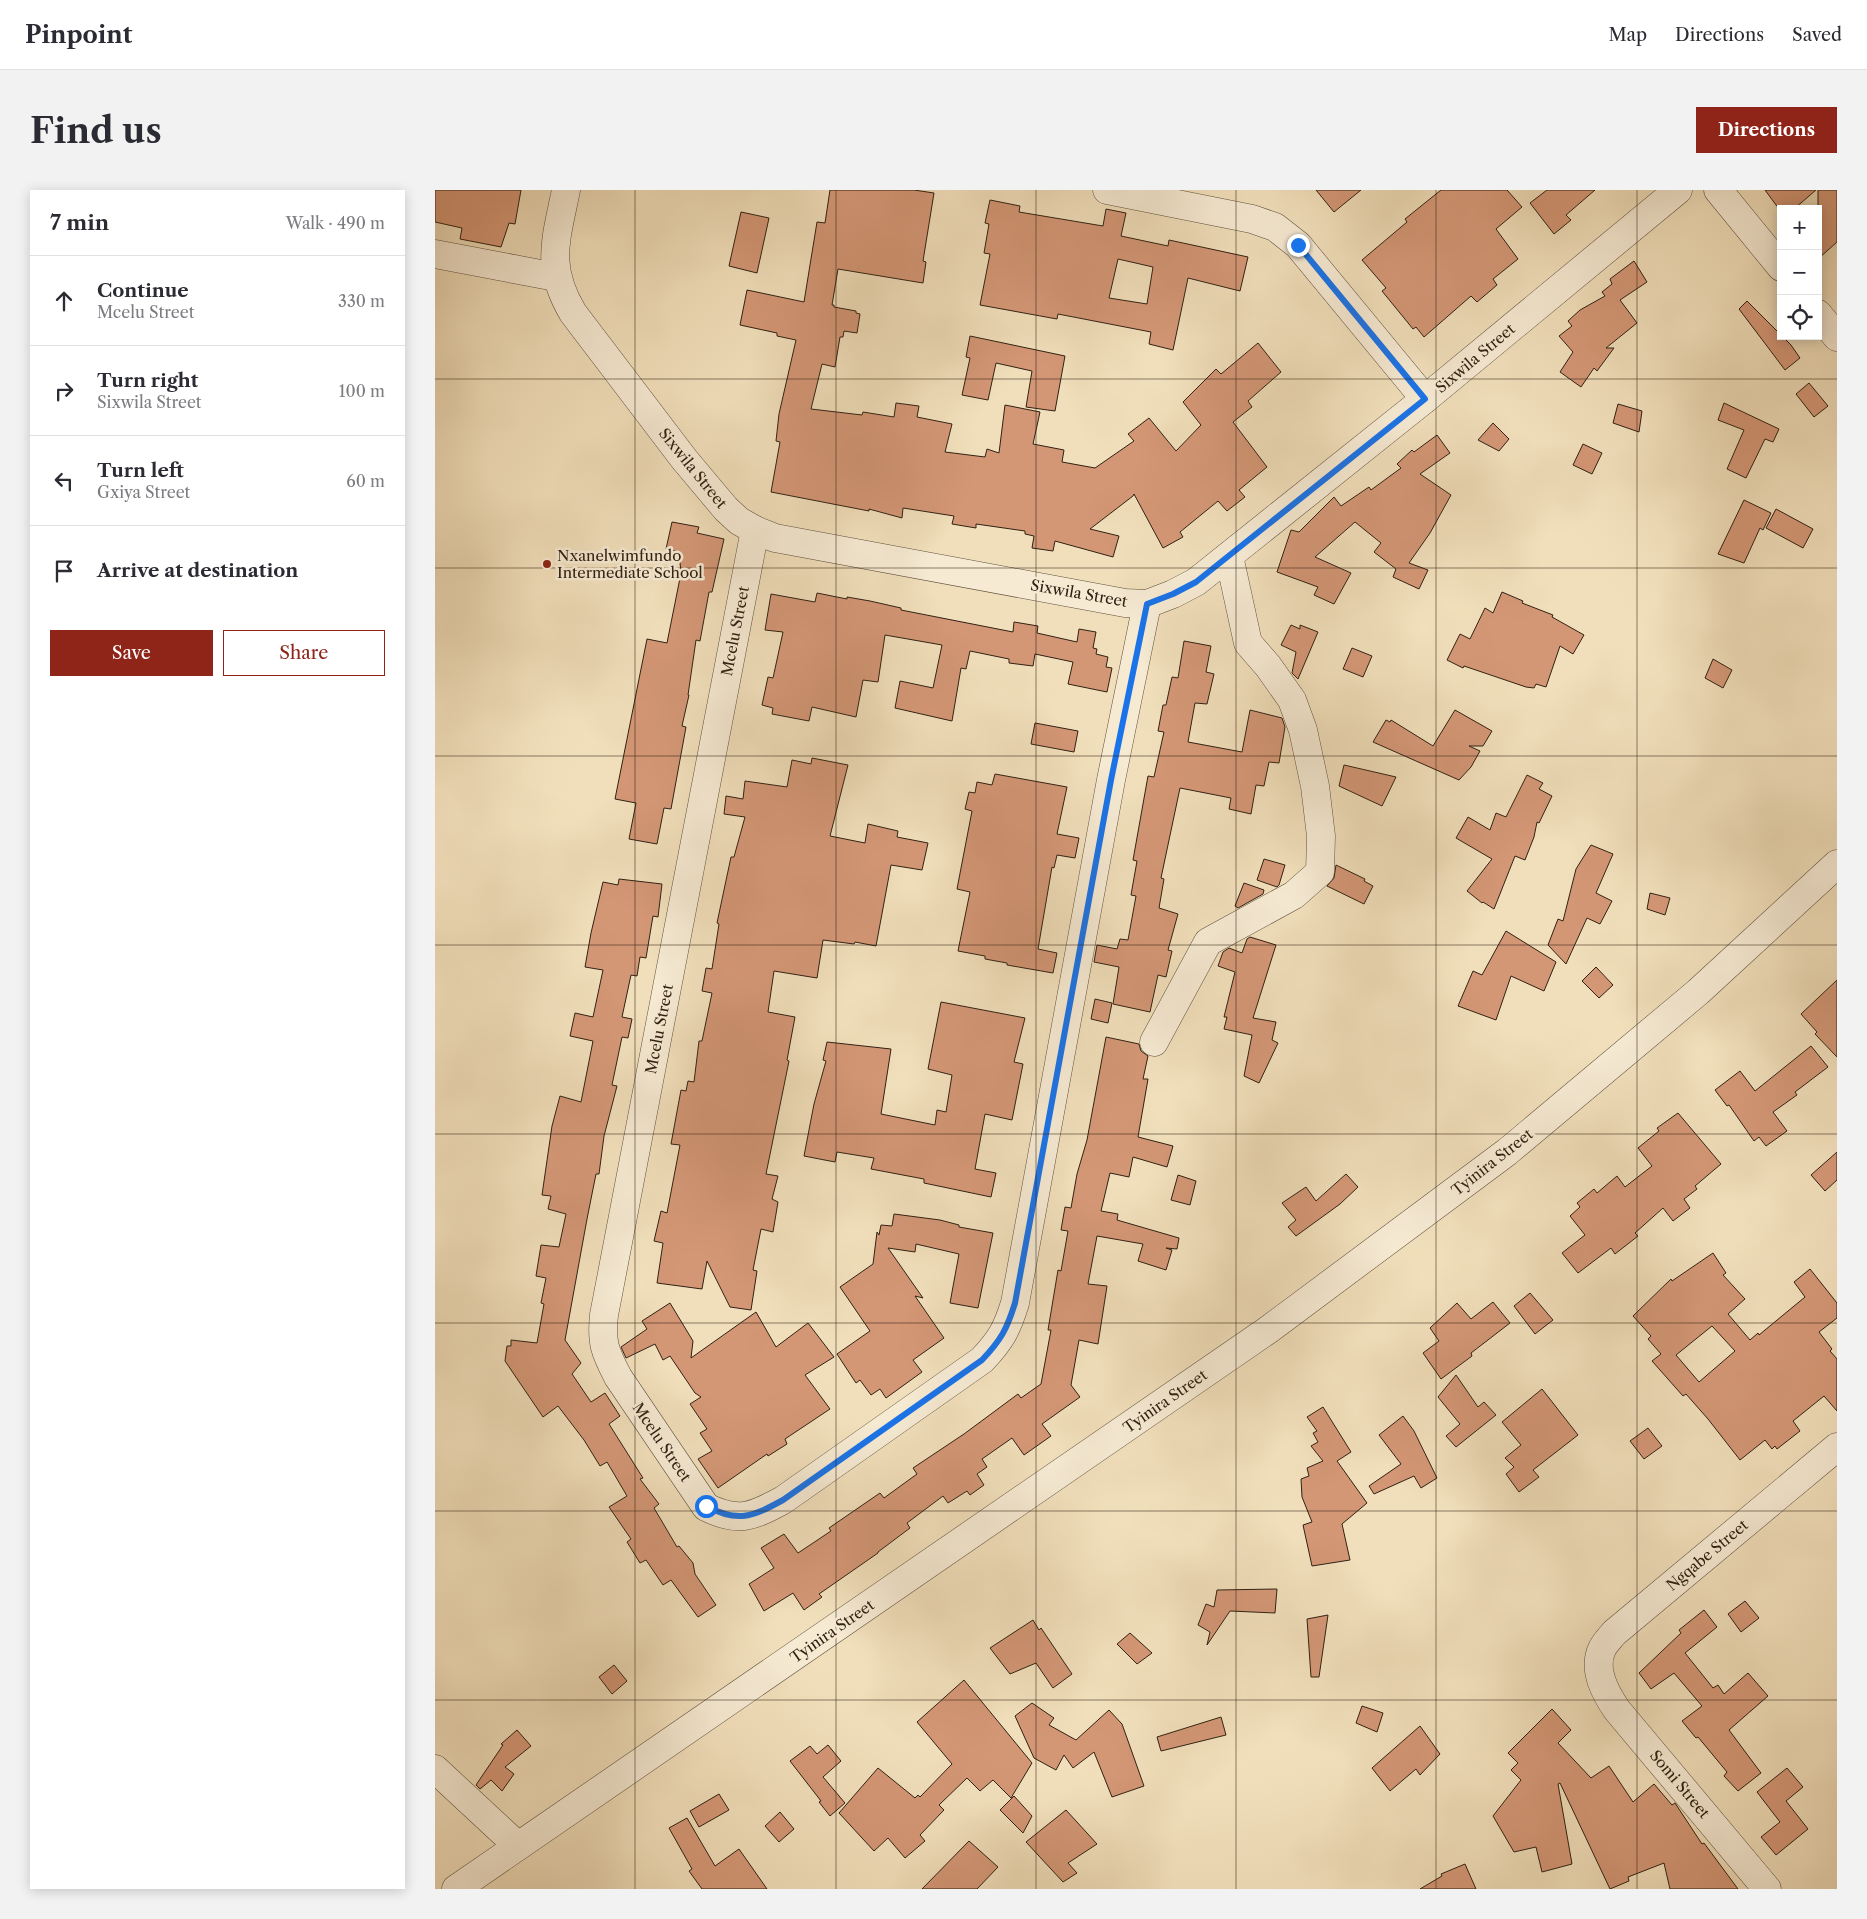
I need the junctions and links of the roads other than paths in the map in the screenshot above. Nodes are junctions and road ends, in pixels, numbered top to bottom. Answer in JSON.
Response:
{"nodes":[{"id":1,"x":566,"y":190,"type":"edge"},
{"id":2,"x":1107,"y":190,"type":"edge"},
{"id":3,"x":1678,"y":190,"type":"edge"},
{"id":4,"x":1718,"y":190,"type":"edge"},
{"id":5,"x":435,"y":254,"type":"edge"},
{"id":6,"x":1777,"y":262,"type":"edge"},
{"id":7,"x":556,"y":277,"type":"junction"},
{"id":8,"x":1822,"y":319,"type":"edge"},
{"id":9,"x":1837,"y":337,"type":"edge"},
{"id":10,"x":1425,"y":399,"type":"junction"},
{"id":11,"x":755,"y":530,"type":"junction"},
{"id":12,"x":1229,"y":556,"type":"junction"},
{"id":13,"x":1147,"y":604,"type":"junction"},
{"id":14,"x":1837,"y":864,"type":"edge"},
{"id":15,"x":1155,"y":1042,"type":"dead end"},
{"id":16,"x":1837,"y":1447,"type":"edge"},
{"id":17,"x":1600,"y":1676,"type":"joint"},
{"id":18,"x":435,"y":1769,"type":"edge"},
{"id":19,"x":518,"y":1846,"type":"junction"},
{"id":20,"x":457,"y":1889,"type":"edge"},
{"id":21,"x":1767,"y":1889,"type":"edge"}],
"edges":[{"from":1,"to":7,"type":"street","name":"Sixwila Street"},
{"from":2,"to":10,"type":"street"},
{"from":3,"to":10,"type":"street","name":"Sixwila Street"},
{"from":4,"to":6,"type":"street"},
{"from":5,"to":7,"type":"street"},
{"from":7,"to":11,"type":"street","name":"Sixwila Street"},
{"from":8,"to":9,"type":"street"},
{"from":10,"to":12,"type":"street","name":"Sixwila Street"},
{"from":11,"to":13,"type":"street","name":"Sixwila Street"},
{"from":11,"to":13,"type":"street","name":"Mcelu Street"},
{"from":12,"to":13,"type":"street","name":"Sixwila Street"},
{"from":12,"to":15,"type":"street"},
{"from":14,"to":19,"type":"street","name":"Tyinira Street"},
{"from":16,"to":17,"type":"street","name":"Ngqabe Street"},
{"from":17,"to":21,"type":"street","name":"Somi Street"},
{"from":18,"to":19,"type":"street"},
{"from":19,"to":20,"type":"street","name":"Tyinira Street"}]}
